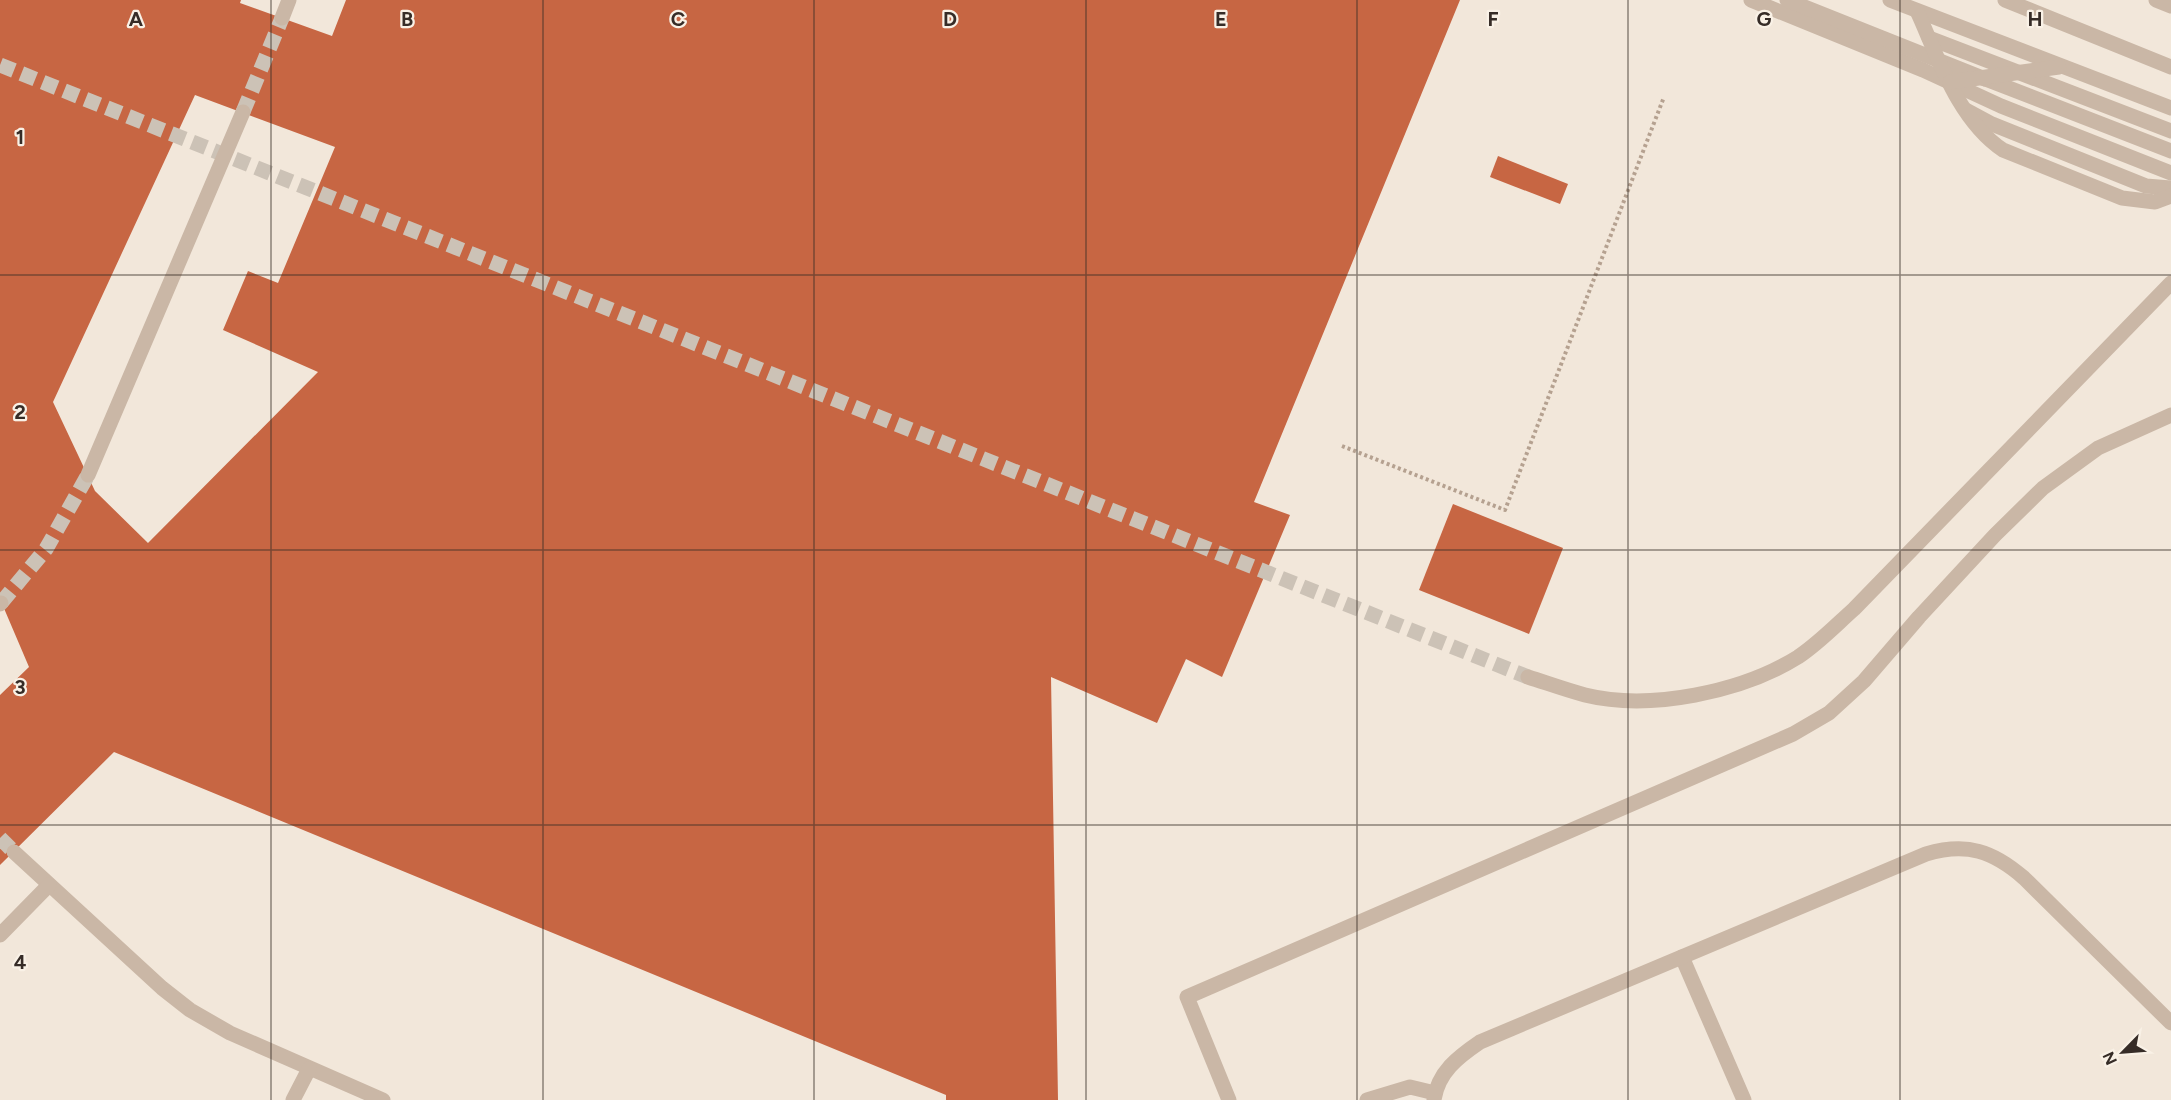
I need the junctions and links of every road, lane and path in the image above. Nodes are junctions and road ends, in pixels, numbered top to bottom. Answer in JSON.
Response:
{"nodes":[{"id":1,"x":289,"y":0,"type":"edge"},
{"id":2,"x":1751,"y":0,"type":"edge"},
{"id":3,"x":1787,"y":0,"type":"edge"},
{"id":4,"x":1890,"y":0,"type":"edge"},
{"id":5,"x":2005,"y":0,"type":"edge"},
{"id":6,"x":2156,"y":0,"type":"edge"},
{"id":7,"x":2171,"y":6,"type":"edge"},
{"id":8,"x":1917,"y":10,"type":"junction"},
{"id":9,"x":282,"y":18,"type":"tunnel mouth"},
{"id":10,"x":1929,"y":38,"type":"junction"},
{"id":11,"x":2059,"y":66,"type":"junction"},
{"id":12,"x":2171,"y":67,"type":"edge"},
{"id":13,"x":2019,"y":73,"type":"junction"},
{"id":14,"x":1983,"y":78,"type":"junction"},
{"id":15,"x":1950,"y":82,"type":"junction"},
{"id":16,"x":1664,"y":96,"type":"dead end"},
{"id":17,"x":2171,"y":108,"type":"edge"},
{"id":18,"x":1966,"y":110,"type":"junction"},
{"id":19,"x":243,"y":112,"type":"tunnel mouth"},
{"id":20,"x":2171,"y":131,"type":"edge"},
{"id":21,"x":2171,"y":141,"type":"edge"},
{"id":22,"x":2171,"y":151,"type":"edge"},
{"id":23,"x":2171,"y":173,"type":"edge"},
{"id":24,"x":2171,"y":188,"type":"edge"},
{"id":25,"x":2171,"y":196,"type":"edge"},
{"id":26,"x":2167,"y":287,"type":"edge"},
{"id":27,"x":2171,"y":415,"type":"edge"},
{"id":28,"x":1342,"y":446,"type":"dead end"},
{"id":29,"x":88,"y":476,"type":"tunnel mouth"},
{"id":30,"x":1528,"y":677,"type":"tunnel mouth"},
{"id":31,"x":14,"y":852,"type":"tunnel mouth"},
{"id":32,"x":49,"y":885,"type":"junction"},
{"id":33,"x":0,"y":935,"type":"edge"},
{"id":34,"x":1682,"y":957,"type":"junction"},
{"id":35,"x":2171,"y":1023,"type":"edge"},
{"id":36,"x":309,"y":1069,"type":"junction"},
{"id":37,"x":1435,"y":1096,"type":"edge"},
{"id":38,"x":293,"y":1100,"type":"edge"},
{"id":39,"x":383,"y":1100,"type":"edge"},
{"id":40,"x":1229,"y":1100,"type":"edge"},
{"id":41,"x":1367,"y":1100,"type":"edge"},
{"id":42,"x":1744,"y":1100,"type":"edge"}],
"edges":[{"from":1,"to":9,"type":"lane"},
{"from":2,"to":15,"type":"lane"},
{"from":3,"to":21,"type":"lane"},
{"from":4,"to":8,"type":"lane"},
{"from":5,"to":12,"type":"lane"},
{"from":6,"to":7,"type":"lane"},
{"from":8,"to":10,"type":"lane","bridge":true},
{"from":8,"to":11,"type":"lane"},
{"from":10,"to":13,"type":"lane","bridge":true},
{"from":10,"to":15,"type":"lane","bridge":true},
{"from":11,"to":13,"type":"lane","bridge":true},
{"from":11,"to":17,"type":"lane"},
{"from":13,"to":14,"type":"lane","bridge":true},
{"from":13,"to":20,"type":"lane"},
{"from":14,"to":15,"type":"lane","bridge":true},
{"from":14,"to":22,"type":"lane","bridge":true},
{"from":15,"to":18,"type":"lane","bridge":true},
{"from":15,"to":23,"type":"lane"},
{"from":16,"to":28,"type":"path"},
{"from":18,"to":24,"type":"lane"},
{"from":18,"to":25,"type":"lane","bridge":true},
{"from":19,"to":29,"type":"lane"},
{"from":26,"to":30,"type":"lane"},
{"from":27,"to":40,"type":"lane"},
{"from":31,"to":32,"type":"lane"},
{"from":32,"to":33,"type":"lane"},
{"from":32,"to":36,"type":"lane"},
{"from":34,"to":35,"type":"lane"},
{"from":34,"to":37,"type":"lane"},
{"from":34,"to":42,"type":"lane"},
{"from":36,"to":38,"type":"lane"},
{"from":36,"to":39,"type":"lane"},
{"from":37,"to":41,"type":"lane"}]}
